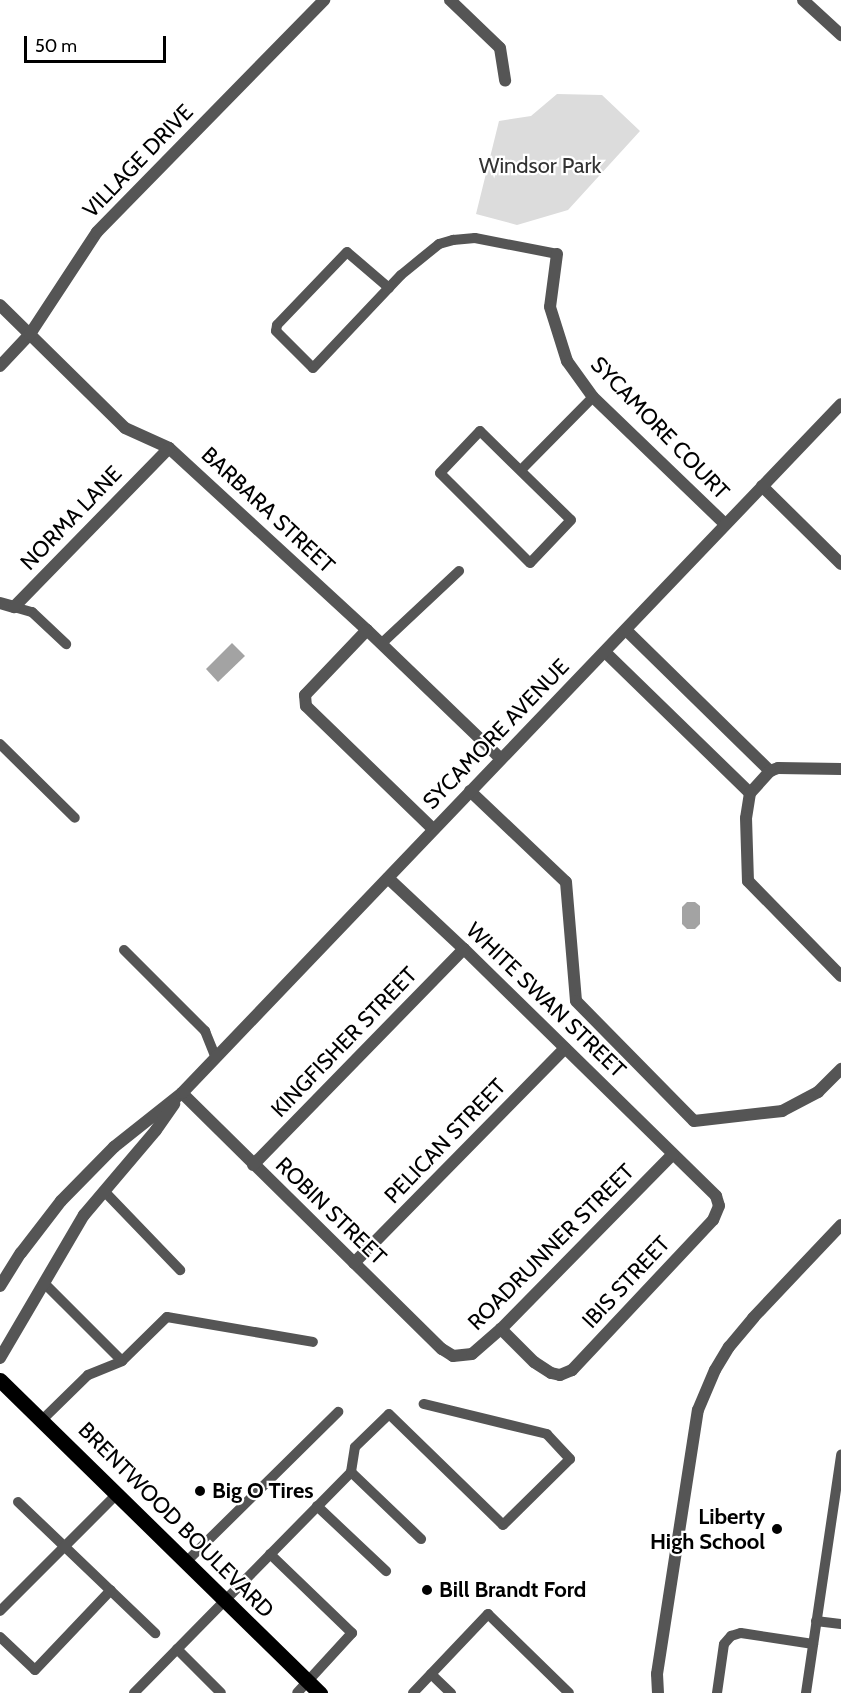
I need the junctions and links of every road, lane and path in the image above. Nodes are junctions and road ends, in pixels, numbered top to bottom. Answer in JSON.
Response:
{"nodes":[{"id":1,"x":324,"y":0,"type":"edge"},
{"id":2,"x":450,"y":0,"type":"edge"},
{"id":3,"x":803,"y":0,"type":"edge"},
{"id":4,"x":841,"y":35,"type":"edge"},
{"id":5,"x":506,"y":81,"type":"dead end"},
{"id":6,"x":557,"y":254,"type":"joint"},
{"id":7,"x":389,"y":288,"type":"junction"},
{"id":8,"x":0,"y":305,"type":"edge"},
{"id":9,"x":30,"y":334,"type":"junction"},
{"id":10,"x":0,"y":366,"type":"edge"},
{"id":11,"x":593,"y":397,"type":"junction"},
{"id":12,"x":841,"y":404,"type":"edge"},
{"id":13,"x":169,"y":448,"type":"junction"},
{"id":14,"x":521,"y":471,"type":"junction"},
{"id":15,"x":762,"y":486,"type":"junction"},
{"id":16,"x":725,"y":524,"type":"junction"},
{"id":17,"x":841,"y":564,"type":"edge"},
{"id":18,"x":459,"y":571,"type":"dead end"},
{"id":19,"x":0,"y":603,"type":"edge"},
{"id":20,"x":14,"y":607,"type":"junction"},
{"id":21,"x":367,"y":630,"type":"junction"},
{"id":22,"x":626,"y":630,"type":"junction"},
{"id":23,"x":66,"y":644,"type":"dead end"},
{"id":24,"x":381,"y":644,"type":"junction"},
{"id":25,"x":605,"y":651,"type":"junction"},
{"id":26,"x":0,"y":744,"type":"edge"},
{"id":27,"x":500,"y":758,"type":"junction"},
{"id":28,"x":841,"y":769,"type":"edge"},
{"id":29,"x":770,"y":771,"type":"junction"},
{"id":30,"x":470,"y":791,"type":"junction"},
{"id":31,"x":750,"y":793,"type":"junction"},
{"id":32,"x":75,"y":818,"type":"dead end"},
{"id":33,"x":433,"y":829,"type":"junction"},
{"id":34,"x":388,"y":878,"type":"junction"},
{"id":35,"x":464,"y":949,"type":"junction"},
{"id":36,"x":124,"y":950,"type":"dead end"},
{"id":37,"x":841,"y":976,"type":"edge"},
{"id":38,"x":565,"y":1048,"type":"junction"},
{"id":39,"x":216,"y":1058,"type":"junction"},
{"id":40,"x":841,"y":1069,"type":"edge"},
{"id":41,"x":182,"y":1094,"type":"junction"},
{"id":42,"x":674,"y":1154,"type":"junction"},
{"id":43,"x":253,"y":1165,"type":"junction"},
{"id":44,"x":105,"y":1191,"type":"junction"},
{"id":45,"x":841,"y":1225,"type":"edge"},
{"id":46,"x":354,"y":1263,"type":"junction"},
{"id":47,"x":180,"y":1270,"type":"dead end"},
{"id":48,"x":44,"y":1283,"type":"junction"},
{"id":49,"x":0,"y":1286,"type":"edge"},
{"id":50,"x":501,"y":1329,"type":"junction"},
{"id":51,"x":313,"y":1342,"type":"dead end"},
{"id":52,"x":453,"y":1356,"type":"joint"},
{"id":53,"x":0,"y":1358,"type":"edge"},
{"id":54,"x":122,"y":1361,"type":"junction"},
{"id":55,"x":0,"y":1380,"type":"edge"},
{"id":56,"x":424,"y":1404,"type":"dead end"},
{"id":57,"x":338,"y":1412,"type":"dead end"},
{"id":58,"x":42,"y":1420,"type":"junction"},
{"id":59,"x":841,"y":1455,"type":"edge"},
{"id":60,"x":351,"y":1472,"type":"junction"},
{"id":61,"x":117,"y":1494,"type":"junction"},
{"id":62,"x":18,"y":1502,"type":"dead end"},
{"id":63,"x":317,"y":1506,"type":"junction"},
{"id":64,"x":422,"y":1539,"type":"dead end"},
{"id":65,"x":65,"y":1547,"type":"junction"},
{"id":66,"x":270,"y":1554,"type":"junction"},
{"id":67,"x":186,"y":1562,"type":"junction"},
{"id":68,"x":386,"y":1571,"type":"dead end"},
{"id":69,"x":111,"y":1590,"type":"junction"},
{"id":70,"x":225,"y":1600,"type":"junction"},
{"id":71,"x":0,"y":1611,"type":"edge"},
{"id":72,"x":816,"y":1621,"type":"junction"},
{"id":73,"x":841,"y":1624,"type":"edge"},
{"id":74,"x":155,"y":1633,"type":"dead end"},
{"id":75,"x":0,"y":1637,"type":"edge"},
{"id":76,"x":813,"y":1644,"type":"junction"},
{"id":77,"x":177,"y":1649,"type":"junction"},
{"id":78,"x":431,"y":1674,"type":"junction"},
{"id":79,"x":308,"y":1681,"type":"junction"},
{"id":80,"x":139,"y":1691,"type":"edge"},
{"id":81,"x":221,"y":1693,"type":"edge"},
{"id":82,"x":297,"y":1693,"type":"edge"},
{"id":83,"x":320,"y":1693,"type":"edge"},
{"id":84,"x":413,"y":1693,"type":"edge"},
{"id":85,"x":451,"y":1693,"type":"edge"},
{"id":86,"x":569,"y":1693,"type":"edge"},
{"id":87,"x":658,"y":1693,"type":"edge"},
{"id":88,"x":717,"y":1693,"type":"edge"},
{"id":89,"x":806,"y":1693,"type":"edge"}],
"edges":[{"from":1,"to":9,"type":"street","name":"VILLAGE DRIVE"},
{"from":2,"to":5,"type":"street"},
{"from":3,"to":4,"type":"street"},
{"from":6,"to":7,"type":"lane"},
{"from":6,"to":11,"type":"street","name":"SYCAMORE COURT"},
{"from":7,"to":7,"type":"lane"},
{"from":8,"to":9,"type":"street","name":"BARBARA STREET"},
{"from":9,"to":10,"type":"street","name":"VILLAGE DRIVE"},
{"from":9,"to":13,"type":"street","name":"BARBARA STREET"},
{"from":11,"to":14,"type":"lane"},
{"from":11,"to":16,"type":"street","name":"SYCAMORE COURT"},
{"from":12,"to":15,"type":"street","name":"SYCAMORE AVENUE"},
{"from":13,"to":20,"type":"street","name":"NORMA LANE"},
{"from":13,"to":21,"type":"street","name":"BARBARA STREET"},
{"from":14,"to":14,"type":"lane"},
{"from":15,"to":16,"type":"street","name":"SYCAMORE AVENUE"},
{"from":15,"to":17,"type":"street"},
{"from":16,"to":22,"type":"street","name":"SYCAMORE AVENUE"},
{"from":18,"to":24,"type":"lane"},
{"from":19,"to":20,"type":"street"},
{"from":20,"to":23,"type":"lane"},
{"from":21,"to":24,"type":"street","name":"BARBARA STREET"},
{"from":21,"to":33,"type":"street"},
{"from":22,"to":25,"type":"street","name":"SYCAMORE AVENUE"},
{"from":22,"to":29,"type":"street"},
{"from":24,"to":27,"type":"street","name":"BARBARA STREET"},
{"from":25,"to":27,"type":"street","name":"SYCAMORE AVENUE"},
{"from":25,"to":31,"type":"street"},
{"from":26,"to":32,"type":"lane"},
{"from":27,"to":30,"type":"street","name":"SYCAMORE AVENUE"},
{"from":28,"to":29,"type":"street"},
{"from":29,"to":31,"type":"street"},
{"from":30,"to":33,"type":"street","name":"SYCAMORE AVENUE"},
{"from":30,"to":40,"type":"street"},
{"from":31,"to":37,"type":"street"},
{"from":33,"to":34,"type":"street","name":"SYCAMORE AVENUE"},
{"from":34,"to":35,"type":"street","name":"WHITE SWAN STREET"},
{"from":34,"to":39,"type":"street","name":"SYCAMORE AVENUE"},
{"from":35,"to":38,"type":"street","name":"WHITE SWAN STREET"},
{"from":35,"to":43,"type":"street","name":"KINGFISHER STREET"},
{"from":36,"to":39,"type":"lane"},
{"from":38,"to":42,"type":"street","name":"WHITE SWAN STREET"},
{"from":38,"to":46,"type":"street","name":"PELICAN STREET"},
{"from":39,"to":41,"type":"street","name":"SYCAMORE AVENUE"},
{"from":41,"to":43,"type":"street","name":"ROBIN STREET"},
{"from":41,"to":44,"type":"street","name":"SYCAMORE AVENUE"},
{"from":41,"to":49,"type":"street","name":"SYCAMORE AVENUE"},
{"from":42,"to":50,"type":"street","name":"ROADRUNNER STREET"},
{"from":42,"to":50,"type":"street","name":"IBIS STREET"},
{"from":43,"to":46,"type":"street","name":"ROBIN STREET"},
{"from":44,"to":47,"type":"lane"},
{"from":44,"to":48,"type":"street","name":"SYCAMORE AVENUE"},
{"from":45,"to":87,"type":"street"},
{"from":46,"to":52,"type":"street","name":"ROBIN STREET"},
{"from":48,"to":53,"type":"street","name":"SYCAMORE AVENUE"},
{"from":48,"to":54,"type":"lane"},
{"from":50,"to":52,"type":"street","name":"ROADRUNNER STREET"},
{"from":51,"to":54,"type":"lane"},
{"from":54,"to":58,"type":"lane"},
{"from":55,"to":58,"type":"main road","name":"BRENTWOOD BOULEVARD"},
{"from":56,"to":60,"type":"lane"},
{"from":57,"to":67,"type":"lane"},
{"from":58,"to":61,"type":"main road","name":"BRENTWOOD BOULEVARD"},
{"from":59,"to":72,"type":"lane"},
{"from":60,"to":63,"type":"lane"},
{"from":60,"to":64,"type":"lane"},
{"from":61,"to":65,"type":"lane"},
{"from":61,"to":67,"type":"main road","name":"BRENTWOOD BOULEVARD"},
{"from":62,"to":65,"type":"lane"},
{"from":63,"to":66,"type":"lane"},
{"from":63,"to":68,"type":"lane"},
{"from":65,"to":69,"type":"lane"},
{"from":65,"to":71,"type":"lane"},
{"from":66,"to":70,"type":"lane"},
{"from":66,"to":79,"type":"lane"},
{"from":67,"to":70,"type":"main road","name":"BRENTWOOD BOULEVARD"},
{"from":69,"to":74,"type":"lane"},
{"from":69,"to":75,"type":"lane"},
{"from":70,"to":77,"type":"lane"},
{"from":70,"to":79,"type":"main road","name":"BRENTWOOD BOULEVARD"},
{"from":72,"to":73,"type":"lane"},
{"from":72,"to":76,"type":"lane"},
{"from":76,"to":88,"type":"lane"},
{"from":76,"to":89,"type":"lane"},
{"from":77,"to":80,"type":"lane"},
{"from":77,"to":81,"type":"lane"},
{"from":78,"to":84,"type":"lane"},
{"from":78,"to":85,"type":"lane"},
{"from":78,"to":86,"type":"lane"},
{"from":79,"to":82,"type":"lane"},
{"from":79,"to":83,"type":"main road","name":"BRENTWOOD BOULEVARD"}]}
